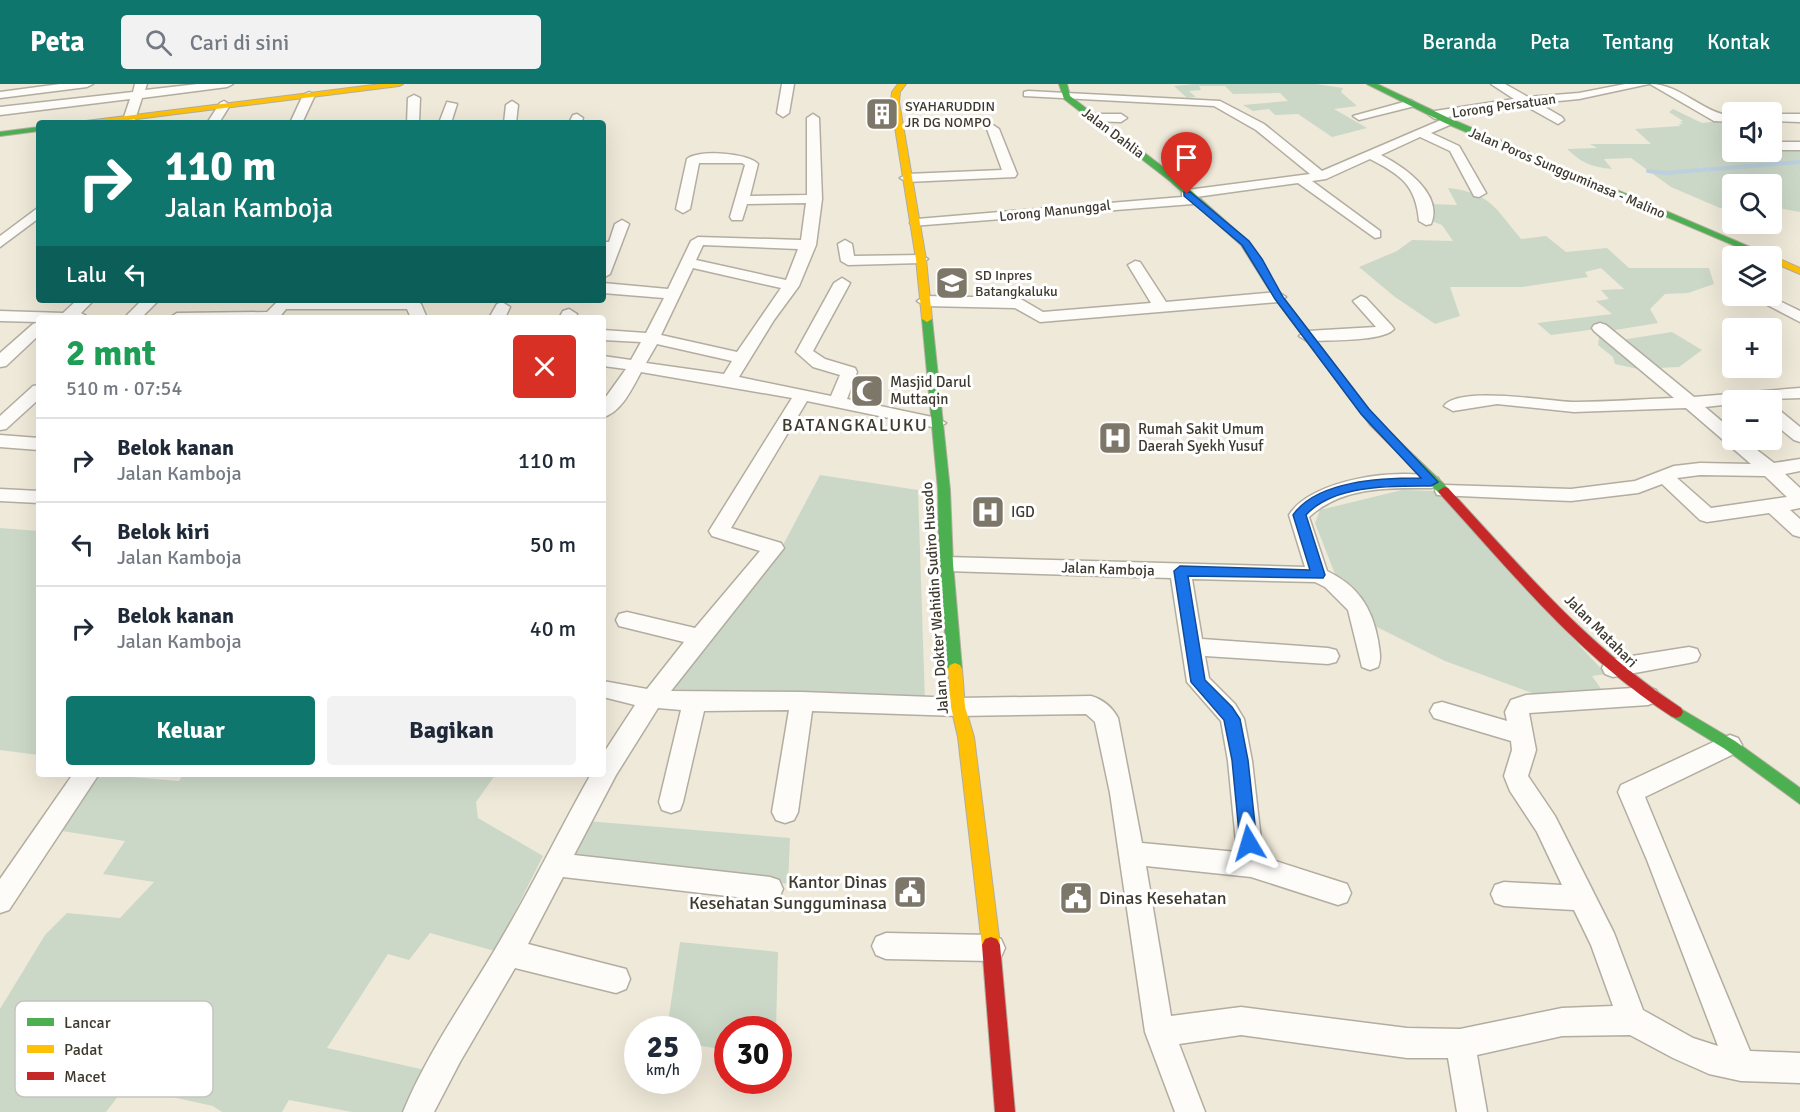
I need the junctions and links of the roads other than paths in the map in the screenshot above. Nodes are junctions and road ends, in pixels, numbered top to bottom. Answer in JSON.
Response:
{"nodes":[{"id":1,"x":85,"y":84,"type":"edge"},
{"id":2,"x":227,"y":84,"type":"edge"},
{"id":3,"x":399,"y":84,"type":"edge"},
{"id":4,"x":788,"y":84,"type":"edge"},
{"id":5,"x":902,"y":84,"type":"edge"},
{"id":6,"x":1371,"y":84,"type":"edge"},
{"id":7,"x":1497,"y":84,"type":"edge"},
{"id":8,"x":1643,"y":84,"type":"edge"},
{"id":9,"x":1656,"y":84,"type":"edge"},
{"id":10,"x":208,"y":85,"type":"edge"},
{"id":11,"x":360,"y":86,"type":"edge"},
{"id":12,"x":38,"y":87,"type":"edge"},
{"id":13,"x":139,"y":89,"type":"edge"},
{"id":14,"x":1066,"y":92,"type":"edge"},
{"id":15,"x":1028,"y":94,"type":"dead end"},
{"id":16,"x":0,"y":95,"type":"edge"},
{"id":17,"x":309,"y":95,"type":"junction"},
{"id":18,"x":414,"y":98,"type":"dead end"},
{"id":19,"x":1524,"y":101,"type":"junction"},
{"id":20,"x":450,"y":104,"type":"dead end"},
{"id":21,"x":1411,"y":104,"type":"junction"},
{"id":22,"x":224,"y":105,"type":"junction"},
{"id":23,"x":512,"y":105,"type":"dead end"},
{"id":24,"x":0,"y":111,"type":"edge"},
{"id":25,"x":783,"y":112,"type":"dead end"},
{"id":26,"x":1359,"y":116,"type":"dead end"},
{"id":27,"x":1722,"y":117,"type":"edge"},
{"id":28,"x":813,"y":118,"type":"dead end"},
{"id":29,"x":1092,"y":118,"type":"junction"},
{"id":30,"x":1121,"y":118,"type":"dead end"},
{"id":31,"x":1442,"y":118,"type":"junction"},
{"id":32,"x":1782,"y":118,"type":"edge"},
{"id":33,"x":1800,"y":118,"type":"edge"},
{"id":34,"x":130,"y":120,"type":"edge"},
{"id":35,"x":215,"y":120,"type":"edge"},
{"id":36,"x":297,"y":120,"type":"edge"},
{"id":37,"x":413,"y":120,"type":"edge"},
{"id":38,"x":446,"y":120,"type":"edge"},
{"id":39,"x":510,"y":120,"type":"edge"},
{"id":40,"x":1558,"y":120,"type":"dead end"},
{"id":41,"x":36,"y":129,"type":"edge"},
{"id":42,"x":993,"y":129,"type":"dead end"},
{"id":43,"x":1421,"y":133,"type":"junction"},
{"id":44,"x":0,"y":134,"type":"edge"},
{"id":45,"x":1782,"y":146,"type":"edge"},
{"id":46,"x":1800,"y":146,"type":"edge"},
{"id":47,"x":1372,"y":155,"type":"junction"},
{"id":48,"x":1027,"y":173,"type":"dead end"},
{"id":49,"x":1010,"y":174,"type":"junction"},
{"id":50,"x":1321,"y":176,"type":"junction"},
{"id":51,"x":907,"y":178,"type":"junction"},
{"id":52,"x":1302,"y":180,"type":"junction"},
{"id":53,"x":1479,"y":193,"type":"dead end"},
{"id":54,"x":1190,"y":197,"type":"junction"},
{"id":55,"x":815,"y":199,"type":"junction"},
{"id":56,"x":741,"y":200,"type":"junction"},
{"id":57,"x":683,"y":208,"type":"dead end"},
{"id":58,"x":36,"y":215,"type":"edge"},
{"id":59,"x":737,"y":217,"type":"dead end"},
{"id":60,"x":1426,"y":221,"type":"dead end"},
{"id":61,"x":917,"y":223,"type":"junction"},
{"id":62,"x":622,"y":224,"type":"dead end"},
{"id":63,"x":1375,"y":234,"type":"dead end"},
{"id":64,"x":2,"y":241,"type":"edge"},
{"id":65,"x":809,"y":244,"type":"junction"},
{"id":66,"x":845,"y":244,"type":"dead end"},
{"id":67,"x":1739,"y":246,"type":"edge"},
{"id":68,"x":609,"y":247,"type":"edge"},
{"id":69,"x":921,"y":259,"type":"junction"},
{"id":70,"x":606,"y":263,"type":"edge"},
{"id":71,"x":688,"y":263,"type":"junction"},
{"id":72,"x":1782,"y":264,"type":"edge"},
{"id":73,"x":1135,"y":265,"type":"dead end"},
{"id":74,"x":1800,"y":271,"type":"edge"},
{"id":75,"x":842,"y":283,"type":"dead end"},
{"id":76,"x":791,"y":286,"type":"junction"},
{"id":77,"x":606,"y":288,"type":"edge"},
{"id":78,"x":672,"y":294,"type":"junction"},
{"id":79,"x":1278,"y":297,"type":"junction"},
{"id":80,"x":925,"y":301,"type":"junction"},
{"id":81,"x":1361,"y":301,"type":"dead end"},
{"id":82,"x":83,"y":303,"type":"edge"},
{"id":83,"x":148,"y":303,"type":"edge"},
{"id":84,"x":215,"y":303,"type":"edge"},
{"id":85,"x":282,"y":303,"type":"edge"},
{"id":86,"x":293,"y":303,"type":"edge"},
{"id":87,"x":1161,"y":306,"type":"junction"},
{"id":88,"x":1778,"y":306,"type":"edge"},
{"id":89,"x":344,"y":308,"type":"edge"},
{"id":90,"x":406,"y":309,"type":"edge"},
{"id":91,"x":70,"y":315,"type":"edge"},
{"id":92,"x":135,"y":315,"type":"edge"},
{"id":93,"x":205,"y":315,"type":"edge"},
{"id":94,"x":273,"y":315,"type":"edge"},
{"id":95,"x":0,"y":316,"type":"edge"},
{"id":96,"x":1800,"y":317,"type":"edge"},
{"id":97,"x":36,"y":320,"type":"edge"},
{"id":98,"x":1600,"y":328,"type":"dead end"},
{"id":99,"x":36,"y":330,"type":"edge"},
{"id":100,"x":606,"y":335,"type":"edge"},
{"id":101,"x":1307,"y":336,"type":"junction"},
{"id":102,"x":652,"y":338,"type":"junction"},
{"id":103,"x":742,"y":358,"type":"junction"},
{"id":104,"x":0,"y":362,"type":"edge"},
{"id":105,"x":606,"y":362,"type":"edge"},
{"id":106,"x":634,"y":367,"type":"junction"},
{"id":107,"x":735,"y":381,"type":"junction"},
{"id":108,"x":1800,"y":393,"type":"edge"},
{"id":109,"x":1782,"y":394,"type":"edge"},
{"id":110,"x":36,"y":396,"type":"edge"},
{"id":111,"x":802,"y":396,"type":"junction"},
{"id":112,"x":1722,"y":401,"type":"edge"},
{"id":113,"x":837,"y":402,"type":"junction"},
{"id":114,"x":1690,"y":403,"type":"junction"},
{"id":115,"x":1453,"y":406,"type":"dead end"},
{"id":116,"x":606,"y":409,"type":"edge"},
{"id":117,"x":1782,"y":421,"type":"edge"},
{"id":118,"x":937,"y":423,"type":"junction"},
{"id":119,"x":0,"y":425,"type":"edge"},
{"id":120,"x":1722,"y":430,"type":"edge"},
{"id":121,"x":1800,"y":436,"type":"edge"},
{"id":122,"x":0,"y":441,"type":"edge"},
{"id":123,"x":36,"y":444,"type":"edge"},
{"id":124,"x":1746,"y":450,"type":"edge"},
{"id":125,"x":1800,"y":465,"type":"edge"},
{"id":126,"x":1770,"y":470,"type":"junction"},
{"id":127,"x":1664,"y":476,"type":"junction"},
{"id":128,"x":1438,"y":487,"type":"junction"},
{"id":129,"x":0,"y":495,"type":"edge"},
{"id":130,"x":36,"y":497,"type":"edge"},
{"id":131,"x":1800,"y":501,"type":"edge"},
{"id":132,"x":1772,"y":505,"type":"junction"},
{"id":133,"x":1800,"y":530,"type":"edge"},
{"id":134,"x":946,"y":564,"type":"junction"},
{"id":135,"x":1180,"y":571,"type":"junction"},
{"id":136,"x":1318,"y":575,"type":"junction"},
{"id":137,"x":627,"y":620,"type":"dead end"},
{"id":138,"x":702,"y":638,"type":"junction"},
{"id":139,"x":1193,"y":646,"type":"junction"},
{"id":140,"x":1689,"y":655,"type":"dead end"},
{"id":141,"x":1328,"y":656,"type":"dead end"},
{"id":142,"x":1370,"y":661,"type":"dead end"},
{"id":143,"x":1613,"y":668,"type":"junction"},
{"id":144,"x":606,"y":689,"type":"edge"},
{"id":145,"x":1648,"y":696,"type":"junction"},
{"id":146,"x":651,"y":699,"type":"junction"},
{"id":147,"x":695,"y":701,"type":"junction"},
{"id":148,"x":802,"y":701,"type":"junction"},
{"id":149,"x":958,"y":707,"type":"junction"},
{"id":150,"x":1442,"y":711,"type":"dead end"},
{"id":151,"x":1522,"y":735,"type":"junction"},
{"id":152,"x":1730,"y":745,"type":"junction"},
{"id":153,"x":606,"y":771,"type":"edge"},
{"id":154,"x":85,"y":777,"type":"edge"},
{"id":155,"x":603,"y":777,"type":"edge"},
{"id":156,"x":1795,"y":787,"type":"edge"},
{"id":157,"x":671,"y":802,"type":"dead end"},
{"id":158,"x":785,"y":812,"type":"dead end"},
{"id":159,"x":1130,"y":853,"type":"junction"},
{"id":160,"x":554,"y":864,"type":"junction"},
{"id":161,"x":1251,"y":864,"type":"junction"},
{"id":162,"x":770,"y":889,"type":"dead end"},
{"id":163,"x":1338,"y":893,"type":"dead end"},
{"id":164,"x":1504,"y":894,"type":"dead end"},
{"id":165,"x":1582,"y":898,"type":"junction"},
{"id":166,"x":0,"y":901,"type":"edge"},
{"id":167,"x":886,"y":946,"type":"dead end"},
{"id":168,"x":991,"y":948,"type":"junction"},
{"id":169,"x":509,"y":953,"type":"junction"},
{"id":170,"x":616,"y":979,"type":"dead end"},
{"id":171,"x":1632,"y":1020,"type":"junction"},
{"id":172,"x":1160,"y":1032,"type":"junction"},
{"id":173,"x":1460,"y":1044,"type":"junction"},
{"id":174,"x":1741,"y":1066,"type":"junction"},
{"id":175,"x":1800,"y":1068,"type":"edge"},
{"id":176,"x":418,"y":1112,"type":"edge"},
{"id":177,"x":1005,"y":1112,"type":"edge"},
{"id":178,"x":1190,"y":1112,"type":"edge"},
{"id":179,"x":1472,"y":1112,"type":"edge"}],
"edges":[{"from":1,"to":12,"type":"street"},
{"from":2,"to":10,"type":"street"},
{"from":3,"to":11,"type":"street"},
{"from":4,"to":25,"type":"street"},
{"from":5,"to":51,"type":"street","name":"Jalan Dokter Wahidin Sudiro Husodo"},
{"from":6,"to":21,"type":"street","name":"Jalan Poros Sungguminasa - Malino"},
{"from":7,"to":19,"type":"street"},
{"from":8,"to":19,"type":"street","name":"Lorong Persatuan"},
{"from":9,"to":27,"type":"street"},
{"from":10,"to":13,"type":"street"},
{"from":11,"to":17,"type":"street"},
{"from":12,"to":16,"type":"street"},
{"from":13,"to":24,"type":"street"},
{"from":13,"to":34,"type":"street"},
{"from":14,"to":15,"type":"street"},
{"from":14,"to":29,"type":"street","name":"Jalan Dahlia"},
{"from":14,"to":50,"type":"street"},
{"from":17,"to":22,"type":"street"},
{"from":17,"to":36,"type":"street"},
{"from":18,"to":37,"type":"street"},
{"from":19,"to":31,"type":"street","name":"Lorong Persatuan"},
{"from":19,"to":40,"type":"street"},
{"from":20,"to":38,"type":"street"},
{"from":21,"to":26,"type":"street"},
{"from":21,"to":31,"type":"street","name":"Jalan Poros Sungguminasa - Malino"},
{"from":22,"to":34,"type":"street"},
{"from":22,"to":35,"type":"street"},
{"from":23,"to":39,"type":"street"},
{"from":28,"to":55,"type":"street"},
{"from":29,"to":30,"type":"street"},
{"from":29,"to":54,"type":"street","name":"Jalan Dahlia"},
{"from":31,"to":43,"type":"street"},
{"from":31,"to":67,"type":"street","name":"Jalan Poros Sungguminasa - Malino"},
{"from":32,"to":33,"type":"street"},
{"from":41,"to":44,"type":"street"},
{"from":42,"to":49,"type":"street"},
{"from":43,"to":47,"type":"street"},
{"from":43,"to":53,"type":"street"},
{"from":45,"to":46,"type":"street"},
{"from":47,"to":50,"type":"street"},
{"from":47,"to":60,"type":"street"},
{"from":48,"to":49,"type":"street"},
{"from":49,"to":51,"type":"street"},
{"from":50,"to":52,"type":"street"},
{"from":51,"to":61,"type":"street","name":"Jalan Dokter Wahidin Sudiro Husodo"},
{"from":52,"to":54,"type":"street"},
{"from":52,"to":63,"type":"street"},
{"from":54,"to":61,"type":"street","name":"Lorong Manunggal"},
{"from":54,"to":79,"type":"street","name":"Jalan Dahlia"},
{"from":55,"to":56,"type":"street"},
{"from":55,"to":65,"type":"street"},
{"from":56,"to":57,"type":"street"},
{"from":56,"to":59,"type":"street"},
{"from":58,"to":64,"type":"street"},
{"from":61,"to":69,"type":"street","name":"Jalan Dokter Wahidin Sudiro Husodo"},
{"from":62,"to":68,"type":"street"},
{"from":65,"to":71,"type":"street"},
{"from":65,"to":76,"type":"street"},
{"from":66,"to":69,"type":"street"},
{"from":68,"to":70,"type":"street"},
{"from":69,"to":80,"type":"street","name":"Jalan Dokter Wahidin Sudiro Husodo"},
{"from":71,"to":76,"type":"street"},
{"from":71,"to":78,"type":"street"},
{"from":72,"to":74,"type":"street","name":"Jalan Poros Sungguminasa - Malino"},
{"from":73,"to":87,"type":"street"},
{"from":75,"to":113,"type":"street"},
{"from":76,"to":103,"type":"street"},
{"from":77,"to":78,"type":"street"},
{"from":78,"to":102,"type":"street"},
{"from":79,"to":87,"type":"street"},
{"from":79,"to":101,"type":"street","name":"Jalan Dahlia"},
{"from":80,"to":87,"type":"street"},
{"from":80,"to":118,"type":"street","name":"Jalan Dokter Wahidin Sudiro Husodo"},
{"from":81,"to":101,"type":"street"},
{"from":82,"to":91,"type":"street"},
{"from":83,"to":92,"type":"street"},
{"from":84,"to":93,"type":"street"},
{"from":85,"to":94,"type":"street"},
{"from":86,"to":89,"type":"street"},
{"from":88,"to":96,"type":"street"},
{"from":89,"to":90,"type":"street"},
{"from":95,"to":97,"type":"street"},
{"from":98,"to":114,"type":"street"},
{"from":99,"to":104,"type":"street"},
{"from":100,"to":102,"type":"street"},
{"from":101,"to":128,"type":"street","name":"Jalan Matahari"},
{"from":102,"to":103,"type":"street"},
{"from":102,"to":106,"type":"street"},
{"from":103,"to":107,"type":"street"},
{"from":105,"to":106,"type":"street"},
{"from":106,"to":107,"type":"street"},
{"from":106,"to":116,"type":"street"},
{"from":107,"to":111,"type":"street"},
{"from":108,"to":109,"type":"street"},
{"from":110,"to":119,"type":"street"},
{"from":111,"to":113,"type":"street"},
{"from":111,"to":138,"type":"street"},
{"from":112,"to":114,"type":"street"},
{"from":113,"to":118,"type":"street"},
{"from":114,"to":115,"type":"street"},
{"from":114,"to":120,"type":"street"},
{"from":117,"to":121,"type":"street"},
{"from":118,"to":134,"type":"street","name":"Jalan Dokter Wahidin Sudiro Husodo"},
{"from":122,"to":123,"type":"street"},
{"from":124,"to":126,"type":"street"},
{"from":125,"to":126,"type":"street"},
{"from":126,"to":127,"type":"street"},
{"from":126,"to":131,"type":"street"},
{"from":127,"to":128,"type":"street"},
{"from":127,"to":132,"type":"street"},
{"from":128,"to":136,"type":"street"},
{"from":128,"to":143,"type":"street","name":"Jalan Matahari"},
{"from":129,"to":130,"type":"street"},
{"from":131,"to":132,"type":"street"},
{"from":132,"to":133,"type":"street"},
{"from":134,"to":135,"type":"street","name":"Jalan Kamboja"},
{"from":134,"to":149,"type":"street","name":"Jalan Dokter Wahidin Sudiro Husodo"},
{"from":135,"to":136,"type":"street","name":"Jalan Kamboja"},
{"from":135,"to":139,"type":"street"},
{"from":136,"to":142,"type":"street"},
{"from":137,"to":138,"type":"street"},
{"from":138,"to":146,"type":"street"},
{"from":139,"to":141,"type":"street"},
{"from":139,"to":161,"type":"street"},
{"from":140,"to":143,"type":"street"},
{"from":143,"to":145,"type":"street","name":"Jalan Matahari"},
{"from":144,"to":146,"type":"street"},
{"from":145,"to":151,"type":"street"},
{"from":145,"to":152,"type":"street","name":"Jalan Matahari"},
{"from":146,"to":147,"type":"street"},
{"from":146,"to":153,"type":"street"},
{"from":147,"to":148,"type":"street"},
{"from":147,"to":157,"type":"street"},
{"from":148,"to":149,"type":"street"},
{"from":148,"to":158,"type":"street"},
{"from":149,"to":159,"type":"street"},
{"from":149,"to":168,"type":"street","name":"Jalan Dokter Wahidin Sudiro Husodo"},
{"from":150,"to":151,"type":"street"},
{"from":151,"to":165,"type":"street"},
{"from":152,"to":156,"type":"street","name":"Jalan Matahari"},
{"from":152,"to":174,"type":"street"},
{"from":154,"to":166,"type":"street"},
{"from":155,"to":160,"type":"street"},
{"from":159,"to":161,"type":"street"},
{"from":159,"to":172,"type":"street"},
{"from":160,"to":162,"type":"street"},
{"from":160,"to":169,"type":"street"},
{"from":161,"to":163,"type":"street"},
{"from":164,"to":165,"type":"street"},
{"from":165,"to":171,"type":"street"},
{"from":167,"to":168,"type":"street"},
{"from":168,"to":177,"type":"street","name":"Jalan Dokter Wahidin Sudiro Husodo"},
{"from":169,"to":170,"type":"street"},
{"from":169,"to":176,"type":"street"},
{"from":171,"to":173,"type":"street"},
{"from":171,"to":174,"type":"street"},
{"from":172,"to":173,"type":"street"},
{"from":172,"to":178,"type":"street"},
{"from":173,"to":179,"type":"street"},
{"from":174,"to":175,"type":"street"}]}
